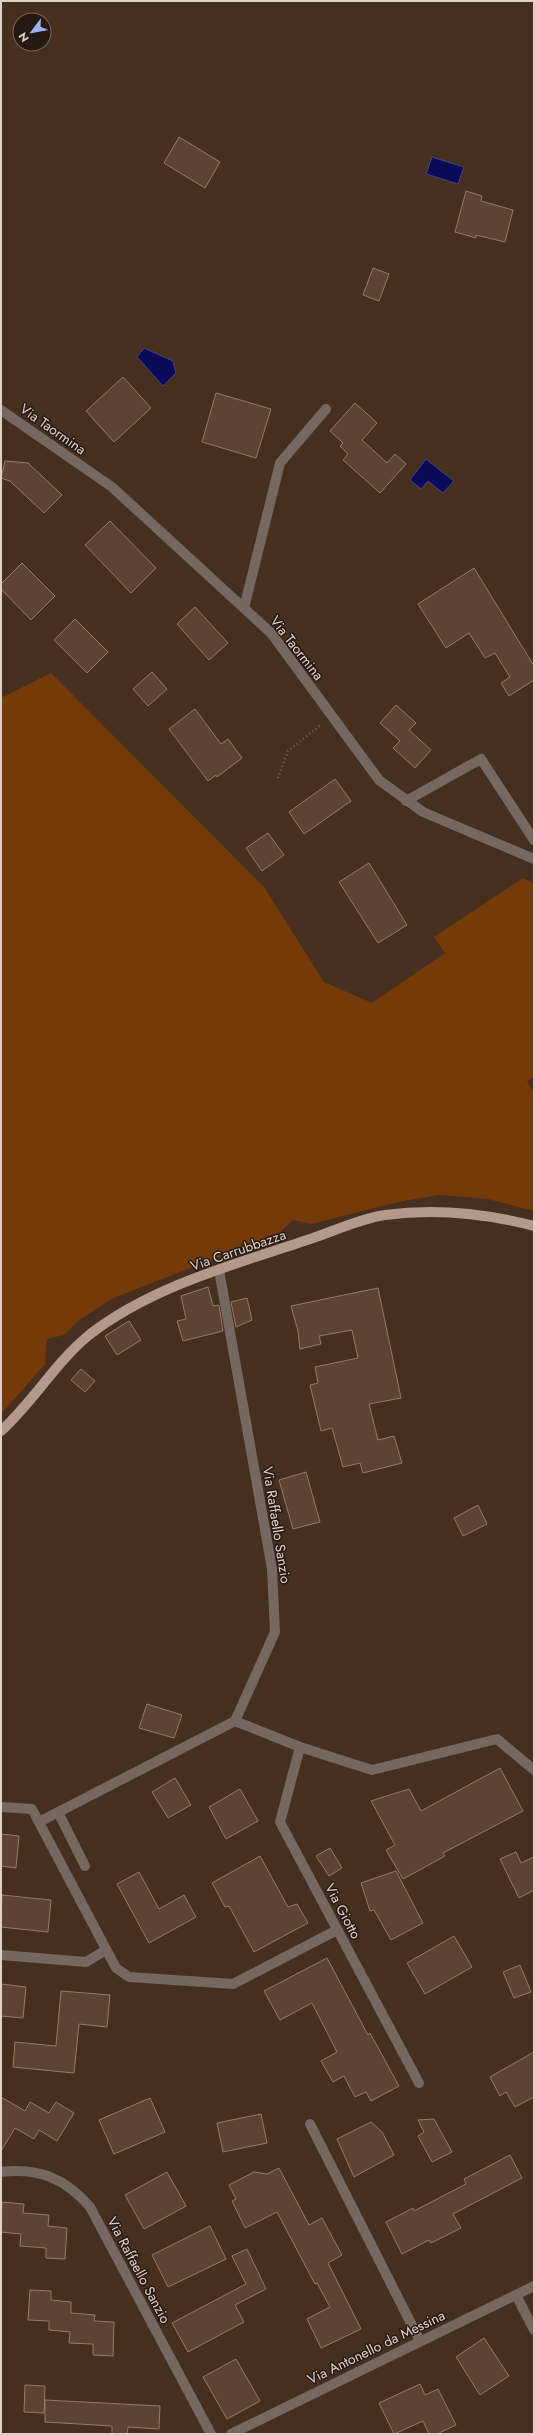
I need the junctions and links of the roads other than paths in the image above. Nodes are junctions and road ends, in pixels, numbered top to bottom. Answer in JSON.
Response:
{"nodes":[{"id":1,"x":326,"y":409,"type":"dead end"},
{"id":2,"x":1,"y":410,"type":"edge"},
{"id":3,"x":244,"y":608,"type":"junction"},
{"id":4,"x":406,"y":801,"type":"junction"},
{"id":5,"x":534,"y":840,"type":"edge"},
{"id":6,"x":534,"y":859,"type":"edge"},
{"id":7,"x":534,"y":1226,"type":"edge"},
{"id":8,"x":219,"y":1270,"type":"junction"},
{"id":9,"x":1,"y":1430,"type":"edge"},
{"id":10,"x":235,"y":1721,"type":"junction"},
{"id":11,"x":300,"y":1747,"type":"junction"},
{"id":12,"x":534,"y":1770,"type":"edge"},
{"id":13,"x":1,"y":1807,"type":"edge"},
{"id":14,"x":58,"y":1812,"type":"junction"},
{"id":15,"x":39,"y":1822,"type":"junction"},
{"id":16,"x":85,"y":1866,"type":"dead end"},
{"id":17,"x":337,"y":1930,"type":"junction"},
{"id":18,"x":106,"y":1950,"type":"junction"},
{"id":19,"x":1,"y":1955,"type":"edge"},
{"id":20,"x":419,"y":2083,"type":"dead end"},
{"id":21,"x":310,"y":2124,"type":"dead end"},
{"id":22,"x":1,"y":2172,"type":"edge"},
{"id":23,"x":534,"y":2286,"type":"edge"},
{"id":24,"x":516,"y":2295,"type":"junction"},
{"id":25,"x":534,"y":2330,"type":"edge"},
{"id":26,"x":420,"y":2341,"type":"junction"},
{"id":27,"x":211,"y":2434,"type":"edge"},
{"id":28,"x":231,"y":2434,"type":"edge"}],
"edges":[{"from":1,"to":3,"type":"street"},
{"from":2,"to":3,"type":"street","name":"Via Taormina"},
{"from":3,"to":4,"type":"street","name":"Via Taormina"},
{"from":4,"to":5,"type":"street"},
{"from":4,"to":6,"type":"street","name":"Via Taormina"},
{"from":7,"to":8,"type":"main road","name":"Via Carrubbazza"},
{"from":8,"to":9,"type":"main road","name":"Via Carrubbazza"},
{"from":8,"to":10,"type":"street","name":"Via Raffaello Sanzio"},
{"from":10,"to":11,"type":"street"},
{"from":10,"to":14,"type":"street"},
{"from":11,"to":12,"type":"street"},
{"from":11,"to":17,"type":"street","name":"Via Giotto"},
{"from":13,"to":15,"type":"street"},
{"from":14,"to":15,"type":"street"},
{"from":14,"to":16,"type":"street"},
{"from":15,"to":18,"type":"street"},
{"from":17,"to":18,"type":"street"},
{"from":17,"to":20,"type":"street","name":"Via Giotto"},
{"from":18,"to":19,"type":"street"},
{"from":21,"to":26,"type":"street"},
{"from":22,"to":27,"type":"street","name":"Via Raffaello Sanzio"},
{"from":23,"to":24,"type":"street","name":"Via Antonello da Messina"},
{"from":24,"to":25,"type":"street"},
{"from":24,"to":26,"type":"street","name":"Via Antonello da Messina"},
{"from":26,"to":28,"type":"street","name":"Via Antonello da Messina"}]}
